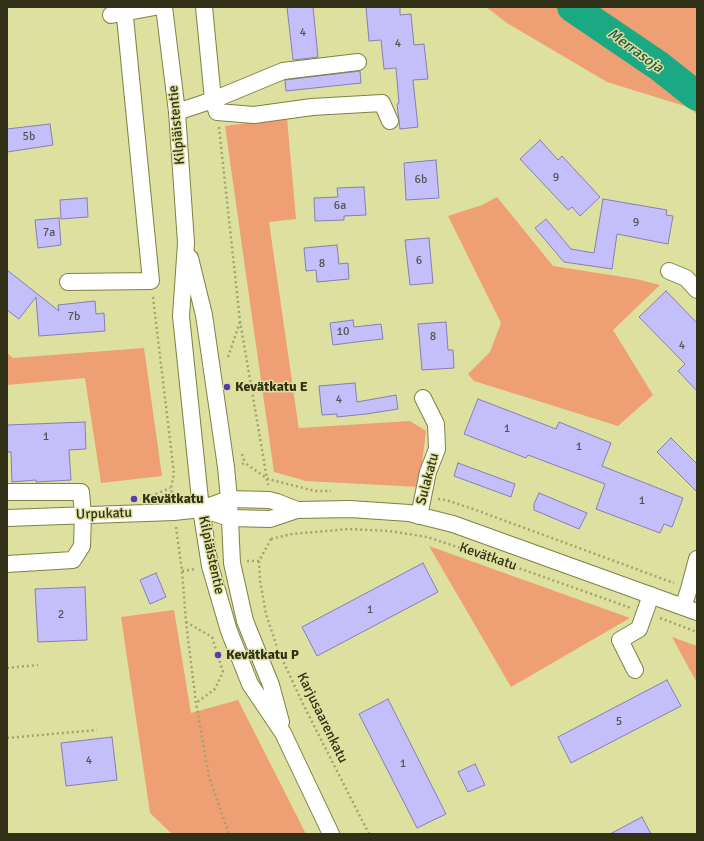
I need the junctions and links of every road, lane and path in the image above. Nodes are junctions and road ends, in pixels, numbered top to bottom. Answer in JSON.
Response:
{"nodes":[{"id":1,"x":155,"y":7,"type":"edge"},
{"id":2,"x":164,"y":7,"type":"edge"},
{"id":3,"x":204,"y":7,"type":"edge"},
{"id":4,"x":120,"y":11,"type":"edge"},
{"id":5,"x":358,"y":62,"type":"dead end"},
{"id":6,"x":215,"y":106,"type":"junction"},
{"id":7,"x":177,"y":112,"type":"junction"},
{"id":8,"x":390,"y":121,"type":"dead end"},
{"id":9,"x":186,"y":243,"type":"junction"},
{"id":10,"x":669,"y":271,"type":"dead end"},
{"id":11,"x":151,"y":281,"type":"junction"},
{"id":12,"x":68,"y":282,"type":"dead end"},
{"id":13,"x":697,"y":290,"type":"edge"},
{"id":14,"x":423,"y":398,"type":"dead end"},
{"id":15,"x":7,"y":492,"type":"edge"},
{"id":16,"x":229,"y":499,"type":"junction"},
{"id":17,"x":269,"y":500,"type":"junction"},
{"id":18,"x":201,"y":509,"type":"junction"},
{"id":19,"x":297,"y":510,"type":"junction"},
{"id":20,"x":174,"y":512,"type":"junction"},
{"id":21,"x":83,"y":515,"type":"junction"},
{"id":22,"x":419,"y":516,"type":"junction"},
{"id":23,"x":7,"y":518,"type":"edge"},
{"id":24,"x":230,"y":518,"type":"junction"},
{"id":25,"x":270,"y":518,"type":"junction"},
{"id":26,"x":271,"y":539,"type":"junction"},
{"id":27,"x":697,"y":559,"type":"edge"},
{"id":28,"x":7,"y":564,"type":"edge"},
{"id":29,"x":651,"y":595,"type":"junction"},
{"id":30,"x":690,"y":610,"type":"edge"},
{"id":31,"x":645,"y":613,"type":"junction"},
{"id":32,"x":186,"y":622,"type":"junction"},
{"id":33,"x":697,"y":632,"type":"edge"},
{"id":34,"x":38,"y":665,"type":"dead end"},
{"id":35,"x":7,"y":668,"type":"edge"},
{"id":36,"x":635,"y":670,"type":"dead end"},
{"id":37,"x":196,"y":703,"type":"junction"},
{"id":38,"x":97,"y":730,"type":"dead end"},
{"id":39,"x":283,"y":733,"type":"junction"},
{"id":40,"x":7,"y":738,"type":"edge"},
{"id":41,"x":229,"y":834,"type":"edge"},
{"id":42,"x":331,"y":834,"type":"edge"},
{"id":43,"x":369,"y":834,"type":"edge"}],
"edges":[{"from":1,"to":4,"type":"street"},
{"from":2,"to":7,"type":"street","name":"Kilpiäistentie"},
{"from":3,"to":6,"type":"street"},
{"from":4,"to":11,"type":"street"},
{"from":5,"to":6,"type":"street"},
{"from":6,"to":7,"type":"street"},
{"from":6,"to":8,"type":"street"},
{"from":6,"to":17,"type":"path"},
{"from":7,"to":9,"type":"street","name":"Kilpiäistentie"},
{"from":9,"to":16,"type":"street","name":"Kilpiäistentie"},
{"from":9,"to":18,"type":"street","name":"Kilpiäistentie"},
{"from":10,"to":13,"type":"street"},
{"from":11,"to":12,"type":"street"},
{"from":11,"to":20,"type":"path"},
{"from":14,"to":22,"type":"street","name":"Sulakatu"},
{"from":15,"to":21,"type":"street"},
{"from":16,"to":17,"type":"street","name":"Kevätkatu"},
{"from":16,"to":18,"type":"street","name":"Kevätkatu"},
{"from":16,"to":24,"type":"street","name":"Kilpiäistentie"},
{"from":17,"to":19,"type":"street","name":"Kevätkatu"},
{"from":18,"to":20,"type":"street","name":"Urpukatu"},
{"from":18,"to":24,"type":"street","name":"Kevätkatu"},
{"from":18,"to":39,"type":"street","name":"Kilpiäistentie"},
{"from":19,"to":22,"type":"street","name":"Kevätkatu"},
{"from":19,"to":25,"type":"street","name":"Kevätkatu"},
{"from":20,"to":21,"type":"street","name":"Urpukatu"},
{"from":20,"to":32,"type":"path"},
{"from":21,"to":23,"type":"street","name":"Urpukatu"},
{"from":21,"to":28,"type":"street"},
{"from":22,"to":29,"type":"street","name":"Kevätkatu"},
{"from":24,"to":25,"type":"street","name":"Kevätkatu"},
{"from":24,"to":39,"type":"street","name":"Kilpiäistentie"},
{"from":25,"to":26,"type":"path"},
{"from":26,"to":31,"type":"path","name":"Kevätkatu"},
{"from":26,"to":43,"type":"path","name":"Karjusaarenkatu"},
{"from":27,"to":30,"type":"street"},
{"from":29,"to":30,"type":"street","name":"Kevätkatu"},
{"from":29,"to":31,"type":"street"},
{"from":31,"to":33,"type":"path","name":"Kevätkatu"},
{"from":31,"to":36,"type":"street"},
{"from":32,"to":37,"type":"path"},
{"from":32,"to":37,"type":"path"},
{"from":34,"to":35,"type":"path"},
{"from":37,"to":41,"type":"path"},
{"from":38,"to":40,"type":"path"},
{"from":39,"to":42,"type":"street","name":"Kilpiäistentie"}]}
